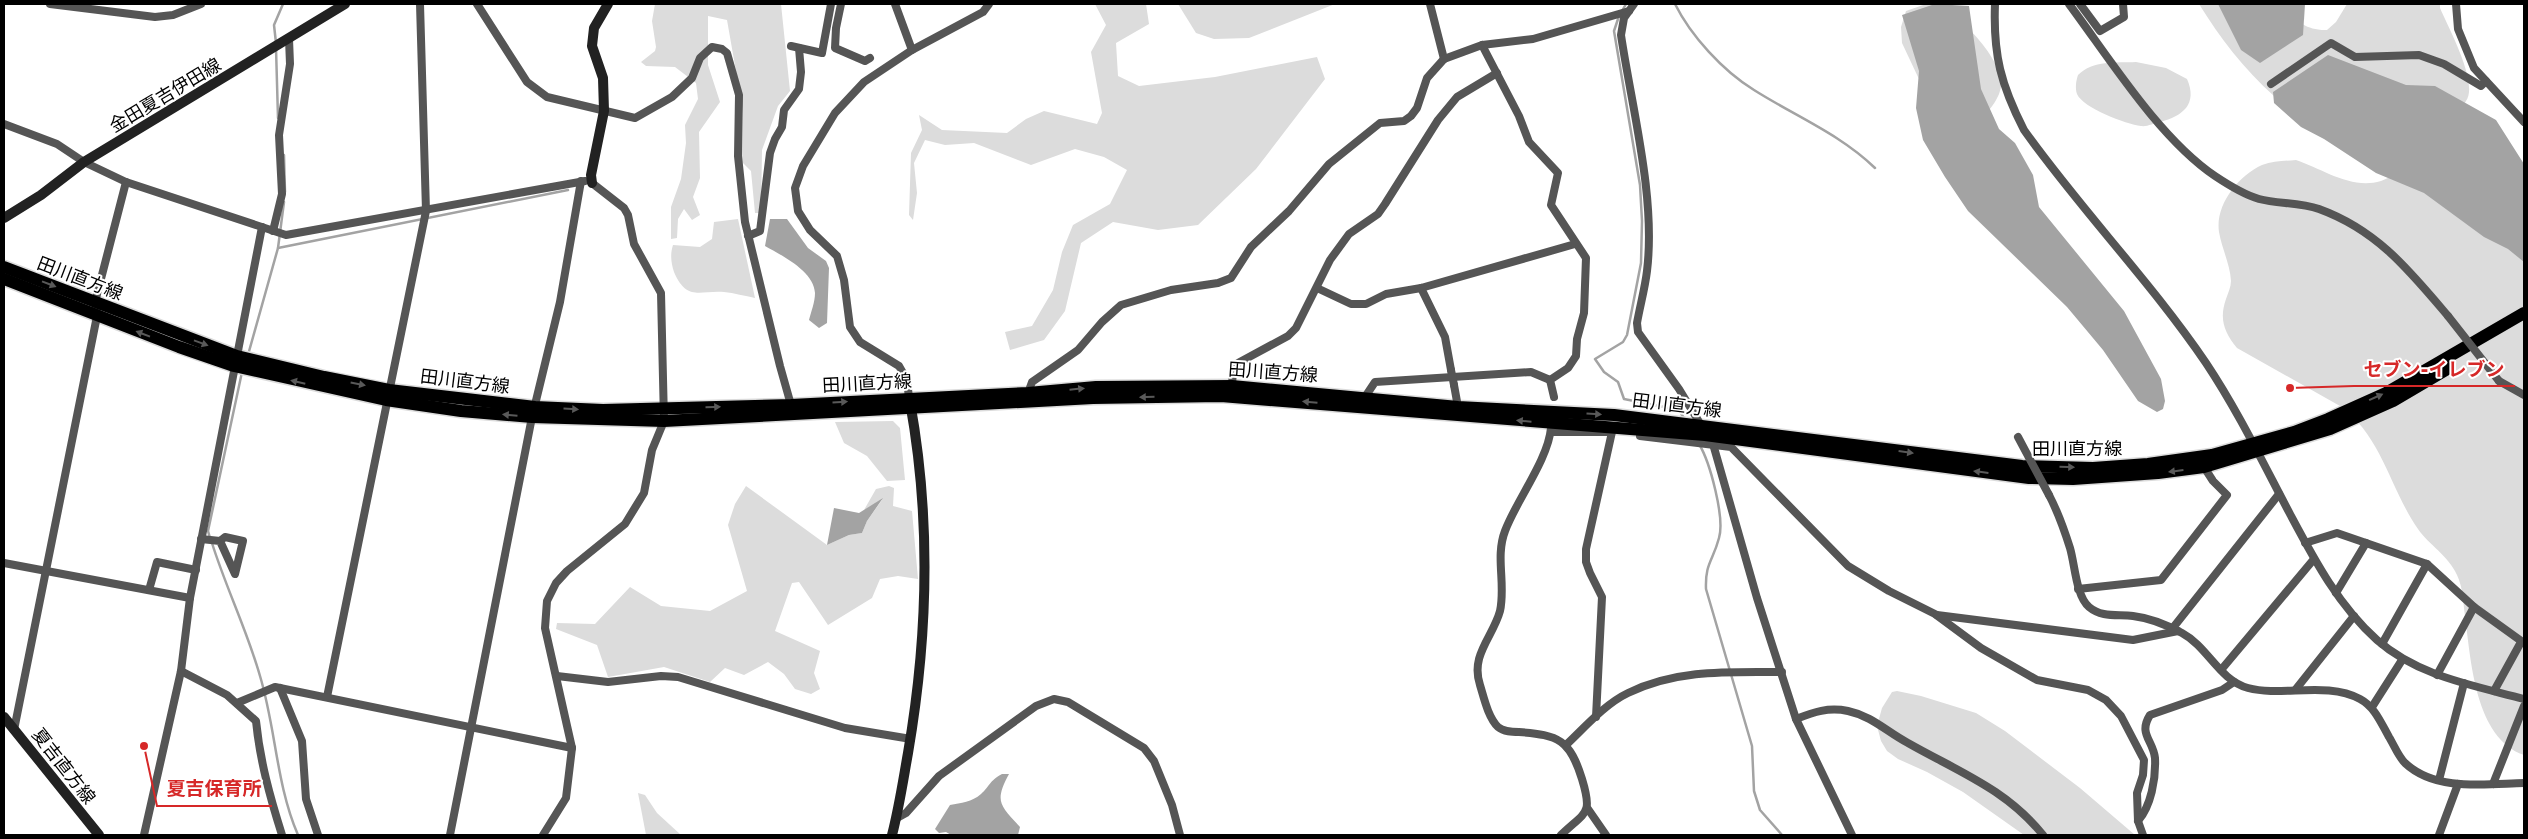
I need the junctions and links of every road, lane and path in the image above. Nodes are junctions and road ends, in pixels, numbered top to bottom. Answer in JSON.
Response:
{"nodes":[{"id":1,"x":50,"y":4,"type":"edge"},
{"id":2,"x":201,"y":4,"type":"edge"},
{"id":3,"x":345,"y":4,"type":"edge"},
{"id":4,"x":420,"y":4,"type":"edge"},
{"id":5,"x":477,"y":4,"type":"edge"},
{"id":6,"x":608,"y":4,"type":"edge"},
{"id":7,"x":831,"y":4,"type":"edge"},
{"id":8,"x":842,"y":4,"type":"edge"},
{"id":9,"x":896,"y":4,"type":"edge"},
{"id":10,"x":989,"y":4,"type":"edge"},
{"id":11,"x":1430,"y":4,"type":"edge"},
{"id":12,"x":1995,"y":4,"type":"edge"},
{"id":13,"x":2069,"y":4,"type":"edge"},
{"id":14,"x":2080,"y":4,"type":"edge"},
{"id":15,"x":2123,"y":4,"type":"edge"},
{"id":16,"x":2456,"y":4,"type":"edge"},
{"id":17,"x":1631,"y":7,"type":"edge"},
{"id":18,"x":2084,"y":18,"type":"junction"},
{"id":19,"x":289,"y":39,"type":"junction"},
{"id":20,"x":1482,"y":45,"type":"junction"},
{"id":21,"x":912,"y":50,"type":"junction"},
{"id":22,"x":870,"y":58,"type":"dead end"},
{"id":23,"x":1444,"y":60,"type":"junction"},
{"id":24,"x":1497,"y":73,"type":"junction"},
{"id":25,"x":2486,"y":81,"type":"junction"},
{"id":26,"x":2271,"y":84,"type":"dead end"},
{"id":27,"x":604,"y":111,"type":"junction"},
{"id":28,"x":2524,"y":122,"type":"edge"},
{"id":29,"x":4,"y":124,"type":"edge"},
{"id":30,"x":84,"y":162,"type":"junction"},
{"id":31,"x":588,"y":181,"type":"junction"},
{"id":32,"x":126,"y":182,"type":"junction"},
{"id":33,"x":426,"y":211,"type":"junction"},
{"id":34,"x":4,"y":218,"type":"edge"},
{"id":35,"x":262,"y":227,"type":"junction"},
{"id":36,"x":272,"y":231,"type":"junction"},
{"id":37,"x":748,"y":236,"type":"junction"},
{"id":38,"x":1575,"y":244,"type":"junction"},
{"id":39,"x":4,"y":267,"type":"edge"},
{"id":40,"x":4,"y":279,"type":"edge"},
{"id":41,"x":1317,"y":288,"type":"junction"},
{"id":42,"x":1421,"y":288,"type":"junction"},
{"id":43,"x":94,"y":302,"type":"junction"},
{"id":44,"x":2524,"y":313,"type":"edge"},
{"id":45,"x":97,"y":316,"type":"junction"},
{"id":46,"x":2524,"y":323,"type":"edge"},
{"id":47,"x":236,"y":361,"type":"junction"},
{"id":48,"x":1550,"y":380,"type":"junction"},
{"id":49,"x":1232,"y":386,"type":"junction"},
{"id":50,"x":1028,"y":393,"type":"junction"},
{"id":51,"x":388,"y":395,"type":"junction"},
{"id":52,"x":2524,"y":395,"type":"edge"},
{"id":53,"x":1365,"y":397,"type":"junction"},
{"id":54,"x":1554,"y":397,"type":"dead end"},
{"id":55,"x":910,"y":403,"type":"junction"},
{"id":56,"x":791,"y":404,"type":"junction"},
{"id":57,"x":1458,"y":407,"type":"junction"},
{"id":58,"x":534,"y":412,"type":"junction"},
{"id":59,"x":664,"y":415,"type":"junction"},
{"id":60,"x":1701,"y":425,"type":"junction"},
{"id":61,"x":1612,"y":432,"type":"junction"},
{"id":62,"x":2018,"y":437,"type":"dead end"},
{"id":63,"x":1713,"y":444,"type":"junction"},
{"id":64,"x":2256,"y":448,"type":"junction"},
{"id":65,"x":2204,"y":467,"type":"junction"},
{"id":66,"x":2279,"y":494,"type":"junction"},
{"id":67,"x":202,"y":538,"type":"junction"},
{"id":68,"x":220,"y":541,"type":"junction"},
{"id":69,"x":2366,"y":542,"type":"junction"},
{"id":70,"x":2305,"y":543,"type":"junction"},
{"id":71,"x":2314,"y":560,"type":"junction"},
{"id":72,"x":4,"y":562,"type":"edge"},
{"id":73,"x":2427,"y":564,"type":"junction"},
{"id":74,"x":48,"y":570,"type":"junction"},
{"id":75,"x":196,"y":570,"type":"junction"},
{"id":76,"x":2078,"y":589,"type":"junction"},
{"id":77,"x":149,"y":590,"type":"junction"},
{"id":78,"x":2336,"y":593,"type":"junction"},
{"id":79,"x":190,"y":598,"type":"junction"},
{"id":80,"x":2474,"y":607,"type":"junction"},
{"id":81,"x":1935,"y":614,"type":"junction"},
{"id":82,"x":2354,"y":616,"type":"junction"},
{"id":83,"x":2175,"y":630,"type":"junction"},
{"id":84,"x":2523,"y":643,"type":"edge"},
{"id":85,"x":2382,"y":644,"type":"junction"},
{"id":86,"x":2402,"y":660,"type":"junction"},
{"id":87,"x":2221,"y":670,"type":"junction"},
{"id":88,"x":181,"y":671,"type":"junction"},
{"id":89,"x":1782,"y":672,"type":"junction"},
{"id":90,"x":2437,"y":675,"type":"junction"},
{"id":91,"x":557,"y":676,"type":"junction"},
{"id":92,"x":2234,"y":682,"type":"junction"},
{"id":93,"x":2464,"y":683,"type":"junction"},
{"id":94,"x":280,"y":688,"type":"junction"},
{"id":95,"x":2296,"y":689,"type":"junction"},
{"id":96,"x":2494,"y":691,"type":"junction"},
{"id":97,"x":327,"y":697,"type":"junction"},
{"id":98,"x":2524,"y":699,"type":"edge"},
{"id":99,"x":237,"y":703,"type":"junction"},
{"id":100,"x":2524,"y":706,"type":"edge"},
{"id":101,"x":2372,"y":707,"type":"junction"},
{"id":102,"x":4,"y":717,"type":"edge"},
{"id":103,"x":1596,"y":717,"type":"junction"},
{"id":104,"x":1796,"y":718,"type":"junction"},
{"id":105,"x":473,"y":726,"type":"junction"},
{"id":106,"x":14,"y":730,"type":"junction"},
{"id":107,"x":910,"y":739,"type":"junction"},
{"id":108,"x":1567,"y":744,"type":"junction"},
{"id":109,"x":572,"y":748,"type":"junction"},
{"id":110,"x":2439,"y":780,"type":"junction"},
{"id":111,"x":2524,"y":783,"type":"edge"},
{"id":112,"x":2458,"y":784,"type":"junction"},
{"id":113,"x":2493,"y":784,"type":"junction"},
{"id":114,"x":1588,"y":809,"type":"junction"},
{"id":115,"x":897,"y":818,"type":"junction"},
{"id":116,"x":2138,"y":821,"type":"junction"},
{"id":117,"x":98,"y":835,"type":"edge"},
{"id":118,"x":144,"y":835,"type":"edge"},
{"id":119,"x":282,"y":835,"type":"edge"},
{"id":120,"x":318,"y":835,"type":"edge"},
{"id":121,"x":450,"y":835,"type":"edge"},
{"id":122,"x":543,"y":835,"type":"edge"},
{"id":123,"x":892,"y":835,"type":"edge"},
{"id":124,"x":1180,"y":835,"type":"edge"},
{"id":125,"x":1561,"y":835,"type":"edge"},
{"id":126,"x":1606,"y":835,"type":"edge"},
{"id":127,"x":1852,"y":835,"type":"edge"},
{"id":128,"x":2043,"y":835,"type":"edge"},
{"id":129,"x":2143,"y":835,"type":"edge"},
{"id":130,"x":2440,"y":835,"type":"edge"}],
"edges":[{"from":1,"to":2,"type":"street"},
{"from":3,"to":19,"type":"street","name":"金田夏吉伊田線"},
{"from":4,"to":33,"type":"street"},
{"from":5,"to":27,"type":"street"},
{"from":6,"to":27,"type":"street"},
{"from":7,"to":37,"type":"street"},
{"from":8,"to":22,"type":"street"},
{"from":9,"to":21,"type":"street"},
{"from":10,"to":21,"type":"street"},
{"from":11,"to":23,"type":"street"},
{"from":12,"to":64,"type":"street"},
{"from":13,"to":18,"type":"street"},
{"from":14,"to":18,"type":"street"},
{"from":15,"to":18,"type":"street"},
{"from":16,"to":25,"type":"street"},
{"from":17,"to":20,"type":"street"},
{"from":17,"to":60,"type":"street"},
{"from":18,"to":52,"type":"street","bridge":true},
{"from":19,"to":30,"type":"street","name":"金田夏吉伊田線"},
{"from":19,"to":36,"type":"street"},
{"from":20,"to":23,"type":"street"},
{"from":20,"to":24,"type":"street"},
{"from":21,"to":55,"type":"street"},
{"from":23,"to":50,"type":"street"},
{"from":24,"to":38,"type":"street"},
{"from":24,"to":41,"type":"street"},
{"from":25,"to":26,"type":"street"},
{"from":25,"to":28,"type":"street"},
{"from":27,"to":31,"type":"street"},
{"from":27,"to":37,"type":"street"},
{"from":29,"to":30,"type":"street"},
{"from":30,"to":32,"type":"street"},
{"from":30,"to":34,"type":"street","name":"金田夏吉伊田線"},
{"from":31,"to":33,"type":"street"},
{"from":31,"to":58,"type":"street"},
{"from":31,"to":59,"type":"street"},
{"from":32,"to":35,"type":"street"},
{"from":32,"to":43,"type":"street"},
{"from":33,"to":36,"type":"street"},
{"from":33,"to":51,"type":"street"},
{"from":35,"to":36,"type":"street"},
{"from":35,"to":47,"type":"street"},
{"from":37,"to":56,"type":"street"},
{"from":38,"to":42,"type":"street"},
{"from":38,"to":48,"type":"street"},
{"from":39,"to":43,"type":"main road","name":"田川直方線","one_way":true},
{"from":40,"to":45,"type":"main road","name":"田川直方線"},
{"from":41,"to":42,"type":"street"},
{"from":41,"to":49,"type":"street"},
{"from":42,"to":57,"type":"street","bridge":true},
{"from":43,"to":45,"type":"street"},
{"from":43,"to":47,"type":"main road","name":"田川直方線","one_way":true},
{"from":64,"to":44,"type":"main road","name":"田川直方線","one_way":true},
{"from":47,"to":45,"type":"main road","name":"田川直方線","one_way":true},
{"from":45,"to":74,"type":"street"},
{"from":46,"to":64,"type":"main road","name":"田川直方線"},
{"from":47,"to":51,"type":"main road","name":"田川直方線"},
{"from":47,"to":67,"type":"street"},
{"from":48,"to":53,"type":"street"},
{"from":48,"to":54,"type":"street"},
{"from":50,"to":49,"type":"main road","name":"田川直方線","one_way":true},
{"from":49,"to":53,"type":"main road","name":"田川直方線"},
{"from":50,"to":55,"type":"main road","name":"田川直方線"},
{"from":51,"to":58,"type":"main road","name":"田川直方線"},
{"from":51,"to":97,"type":"street"},
{"from":53,"to":57,"type":"main road","name":"田川直方線"},
{"from":56,"to":55,"type":"main road","name":"田川直方線","one_way":true},
{"from":55,"to":59,"type":"main road","name":"田川直方線"},
{"from":65,"to":55,"type":"main road","name":"田川直方線","one_way":true},
{"from":55,"to":107,"type":"street"},
{"from":59,"to":56,"type":"main road","name":"田川直方線","one_way":true},
{"from":57,"to":60,"type":"main road","name":"田川直方線","one_way":true},
{"from":58,"to":59,"type":"main road","name":"田川直方線"},
{"from":58,"to":105,"type":"street"},
{"from":59,"to":91,"type":"street"},
{"from":60,"to":64,"type":"main road","name":"田川直方線","one_way":true},
{"from":61,"to":63,"type":"street"},
{"from":61,"to":103,"type":"street"},
{"from":61,"to":108,"type":"street"},
{"from":62,"to":76,"type":"street","bridge":true},
{"from":63,"to":81,"type":"street"},
{"from":63,"to":89,"type":"street"},
{"from":64,"to":65,"type":"main road","name":"田川直方線"},
{"from":64,"to":66,"type":"street"},
{"from":65,"to":76,"type":"street"},
{"from":66,"to":70,"type":"street"},
{"from":66,"to":83,"type":"street"},
{"from":67,"to":68,"type":"street"},
{"from":67,"to":75,"type":"street"},
{"from":68,"to":68,"type":"street"},
{"from":69,"to":70,"type":"street"},
{"from":69,"to":73,"type":"street"},
{"from":69,"to":78,"type":"street"},
{"from":70,"to":71,"type":"street"},
{"from":71,"to":78,"type":"street"},
{"from":71,"to":87,"type":"street"},
{"from":72,"to":74,"type":"street"},
{"from":73,"to":80,"type":"street"},
{"from":73,"to":85,"type":"street"},
{"from":74,"to":77,"type":"street"},
{"from":74,"to":106,"type":"street"},
{"from":75,"to":77,"type":"street"},
{"from":75,"to":79,"type":"street"},
{"from":76,"to":83,"type":"street"},
{"from":77,"to":79,"type":"street"},
{"from":78,"to":82,"type":"street"},
{"from":79,"to":88,"type":"street"},
{"from":80,"to":84,"type":"street"},
{"from":80,"to":90,"type":"street"},
{"from":81,"to":83,"type":"street"},
{"from":81,"to":116,"type":"street"},
{"from":82,"to":85,"type":"street"},
{"from":82,"to":95,"type":"street"},
{"from":83,"to":87,"type":"street"},
{"from":84,"to":96,"type":"street"},
{"from":85,"to":86,"type":"street"},
{"from":86,"to":90,"type":"street"},
{"from":86,"to":101,"type":"street"},
{"from":87,"to":92,"type":"street"},
{"from":88,"to":99,"type":"street"},
{"from":88,"to":118,"type":"street"},
{"from":89,"to":103,"type":"street"},
{"from":89,"to":104,"type":"street"},
{"from":90,"to":93,"type":"street"},
{"from":91,"to":107,"type":"street"},
{"from":91,"to":109,"type":"street"},
{"from":92,"to":95,"type":"street"},
{"from":92,"to":116,"type":"street"},
{"from":93,"to":96,"type":"street"},
{"from":93,"to":110,"type":"street"},
{"from":94,"to":97,"type":"street"},
{"from":94,"to":99,"type":"street"},
{"from":94,"to":120,"type":"street"},
{"from":95,"to":101,"type":"street"},
{"from":96,"to":98,"type":"street"},
{"from":97,"to":105,"type":"street"},
{"from":99,"to":119,"type":"street"},
{"from":100,"to":113,"type":"street"},
{"from":101,"to":110,"type":"street"},
{"from":102,"to":106,"type":"street","name":"夏吉直方線"},
{"from":103,"to":108,"type":"street"},
{"from":104,"to":127,"type":"street"},
{"from":104,"to":128,"type":"street"},
{"from":105,"to":109,"type":"street"},
{"from":105,"to":121,"type":"street"},
{"from":106,"to":117,"type":"street","name":"夏吉直方線"},
{"from":107,"to":115,"type":"street"},
{"from":108,"to":114,"type":"street"},
{"from":109,"to":122,"type":"street"},
{"from":110,"to":112,"type":"street"},
{"from":111,"to":113,"type":"street"},
{"from":112,"to":113,"type":"street"},
{"from":112,"to":130,"type":"street"},
{"from":114,"to":125,"type":"street"},
{"from":114,"to":126,"type":"street"},
{"from":115,"to":123,"type":"street"},
{"from":115,"to":124,"type":"street"},
{"from":116,"to":129,"type":"street"}]}
